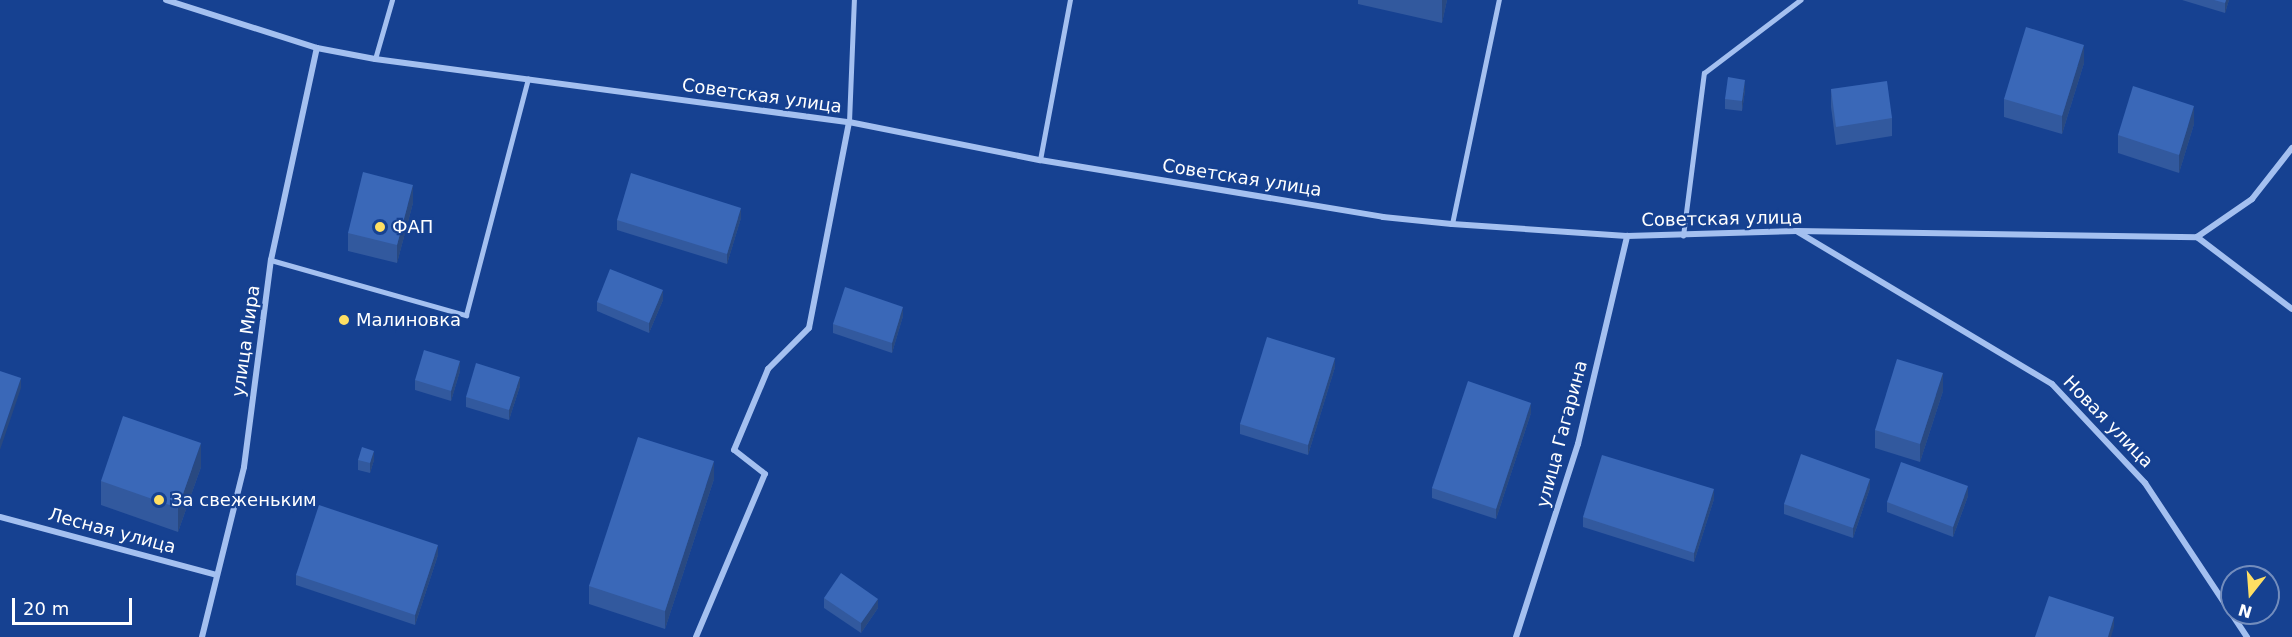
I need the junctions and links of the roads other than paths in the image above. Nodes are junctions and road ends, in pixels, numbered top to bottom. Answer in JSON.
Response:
{"nodes":[{"id":1,"x":166,"y":0,"type":"edge"},
{"id":2,"x":392,"y":0,"type":"edge"},
{"id":3,"x":854,"y":0,"type":"edge"},
{"id":4,"x":1070,"y":0,"type":"edge"},
{"id":5,"x":1499,"y":0,"type":"edge"},
{"id":6,"x":1800,"y":0,"type":"edge"},
{"id":7,"x":317,"y":48,"type":"junction"},
{"id":8,"x":375,"y":59,"type":"junction"},
{"id":9,"x":528,"y":79,"type":"junction"},
{"id":10,"x":849,"y":122,"type":"junction"},
{"id":11,"x":2292,"y":148,"type":"edge"},
{"id":12,"x":1040,"y":160,"type":"junction"},
{"id":13,"x":1452,"y":224,"type":"junction"},
{"id":14,"x":1797,"y":231,"type":"junction"},
{"id":15,"x":1627,"y":236,"type":"junction"},
{"id":16,"x":1683,"y":236,"type":"junction"},
{"id":17,"x":2197,"y":237,"type":"junction"},
{"id":18,"x":272,"y":260,"type":"junction"},
{"id":19,"x":2292,"y":309,"type":"edge"},
{"id":20,"x":0,"y":517,"type":"edge"},
{"id":21,"x":216,"y":575,"type":"junction"},
{"id":22,"x":202,"y":637,"type":"edge"},
{"id":23,"x":696,"y":637,"type":"edge"},
{"id":24,"x":1516,"y":637,"type":"edge"},
{"id":25,"x":2247,"y":637,"type":"edge"}],
"edges":[{"from":1,"to":7,"type":"street","name":"Советская улица"},
{"from":2,"to":8,"type":"lane"},
{"from":3,"to":10,"type":"lane"},
{"from":4,"to":12,"type":"lane"},
{"from":5,"to":13,"type":"lane"},
{"from":6,"to":16,"type":"lane"},
{"from":7,"to":8,"type":"street","name":"Советская улица"},
{"from":7,"to":18,"type":"street","name":"улица Мира"},
{"from":8,"to":9,"type":"street","name":"Советская улица"},
{"from":9,"to":10,"type":"street","name":"Советская улица"},
{"from":9,"to":18,"type":"lane"},
{"from":10,"to":12,"type":"street","name":"Советская улица"},
{"from":10,"to":23,"type":"street"},
{"from":11,"to":17,"type":"street"},
{"from":12,"to":13,"type":"street","name":"Советская улица"},
{"from":13,"to":15,"type":"street","name":"Советская улица"},
{"from":14,"to":16,"type":"street","name":"Советская улица"},
{"from":14,"to":17,"type":"street","name":"Советская улица"},
{"from":14,"to":25,"type":"street","name":"Новая улица"},
{"from":15,"to":16,"type":"street","name":"Советская улица"},
{"from":15,"to":24,"type":"street","name":"улица Гагарина"},
{"from":17,"to":19,"type":"street"},
{"from":18,"to":21,"type":"street","name":"улица Мира"},
{"from":20,"to":21,"type":"street","name":"Лесная улица"},
{"from":21,"to":22,"type":"street","name":"улица Мира"}]}
